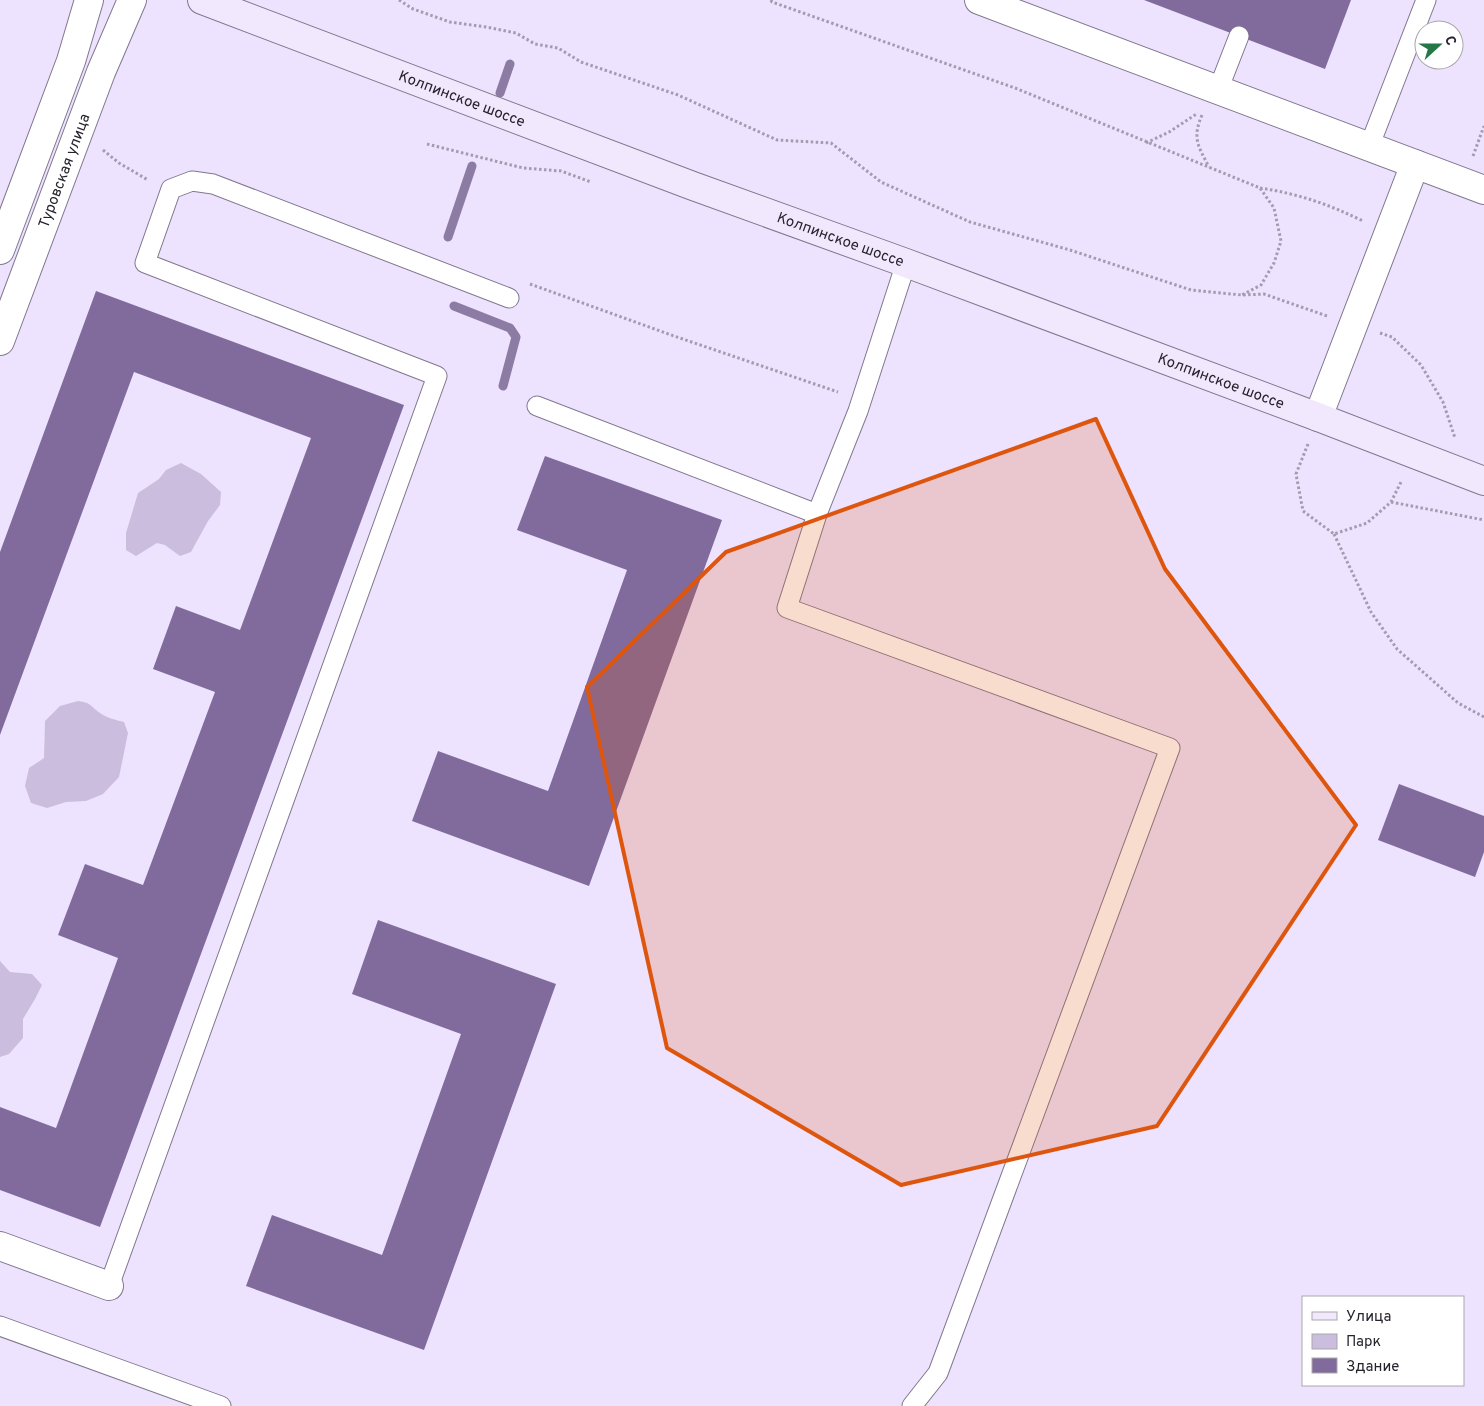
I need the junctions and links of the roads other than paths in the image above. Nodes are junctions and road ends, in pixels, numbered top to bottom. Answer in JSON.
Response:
{"nodes":[{"id":1,"x":89,"y":0,"type":"edge"},
{"id":2,"x":132,"y":0,"type":"edge"},
{"id":3,"x":202,"y":0,"type":"edge"},
{"id":4,"x":979,"y":0,"type":"edge"},
{"id":5,"x":1426,"y":0,"type":"edge"},
{"id":6,"x":1239,"y":36,"type":"dead end"},
{"id":7,"x":1218,"y":90,"type":"junction"},
{"id":8,"x":1369,"y":147,"type":"junction"},
{"id":9,"x":1415,"y":164,"type":"junction"},
{"id":10,"x":1484,"y":190,"type":"edge"},
{"id":11,"x":0,"y":250,"type":"edge"},
{"id":12,"x":906,"y":263,"type":"junction"},
{"id":13,"x":509,"y":298,"type":"dead end"},
{"id":14,"x":0,"y":341,"type":"edge"},
{"id":15,"x":537,"y":406,"type":"dead end"},
{"id":16,"x":1318,"y":417,"type":"junction"},
{"id":17,"x":1483,"y":480,"type":"edge"},
{"id":18,"x":817,"y":514,"type":"junction"},
{"id":19,"x":0,"y":1246,"type":"edge"},
{"id":20,"x":109,"y":1286,"type":"joint"},
{"id":21,"x":0,"y":1326,"type":"edge"},
{"id":22,"x":221,"y":1406,"type":"edge"},
{"id":23,"x":912,"y":1406,"type":"edge"}],
"edges":[{"from":1,"to":11,"type":"street","name":"Туровская улица"},
{"from":2,"to":14,"type":"street","name":"Туровская улица"},
{"from":3,"to":12,"type":"main road","name":"Колпинское шоссе"},
{"from":4,"to":7,"type":"street"},
{"from":5,"to":8,"type":"lane"},
{"from":6,"to":7,"type":"lane"},
{"from":7,"to":8,"type":"street"},
{"from":8,"to":9,"type":"street"},
{"from":9,"to":10,"type":"street"},
{"from":9,"to":16,"type":"street"},
{"from":12,"to":16,"type":"main road","name":"Колпинское шоссе"},
{"from":12,"to":18,"type":"lane"},
{"from":13,"to":20,"type":"lane"},
{"from":15,"to":18,"type":"lane"},
{"from":16,"to":17,"type":"main road","name":"Колпинское шоссе"},
{"from":18,"to":23,"type":"lane"},
{"from":19,"to":20,"type":"street"},
{"from":21,"to":22,"type":"lane"}]}
